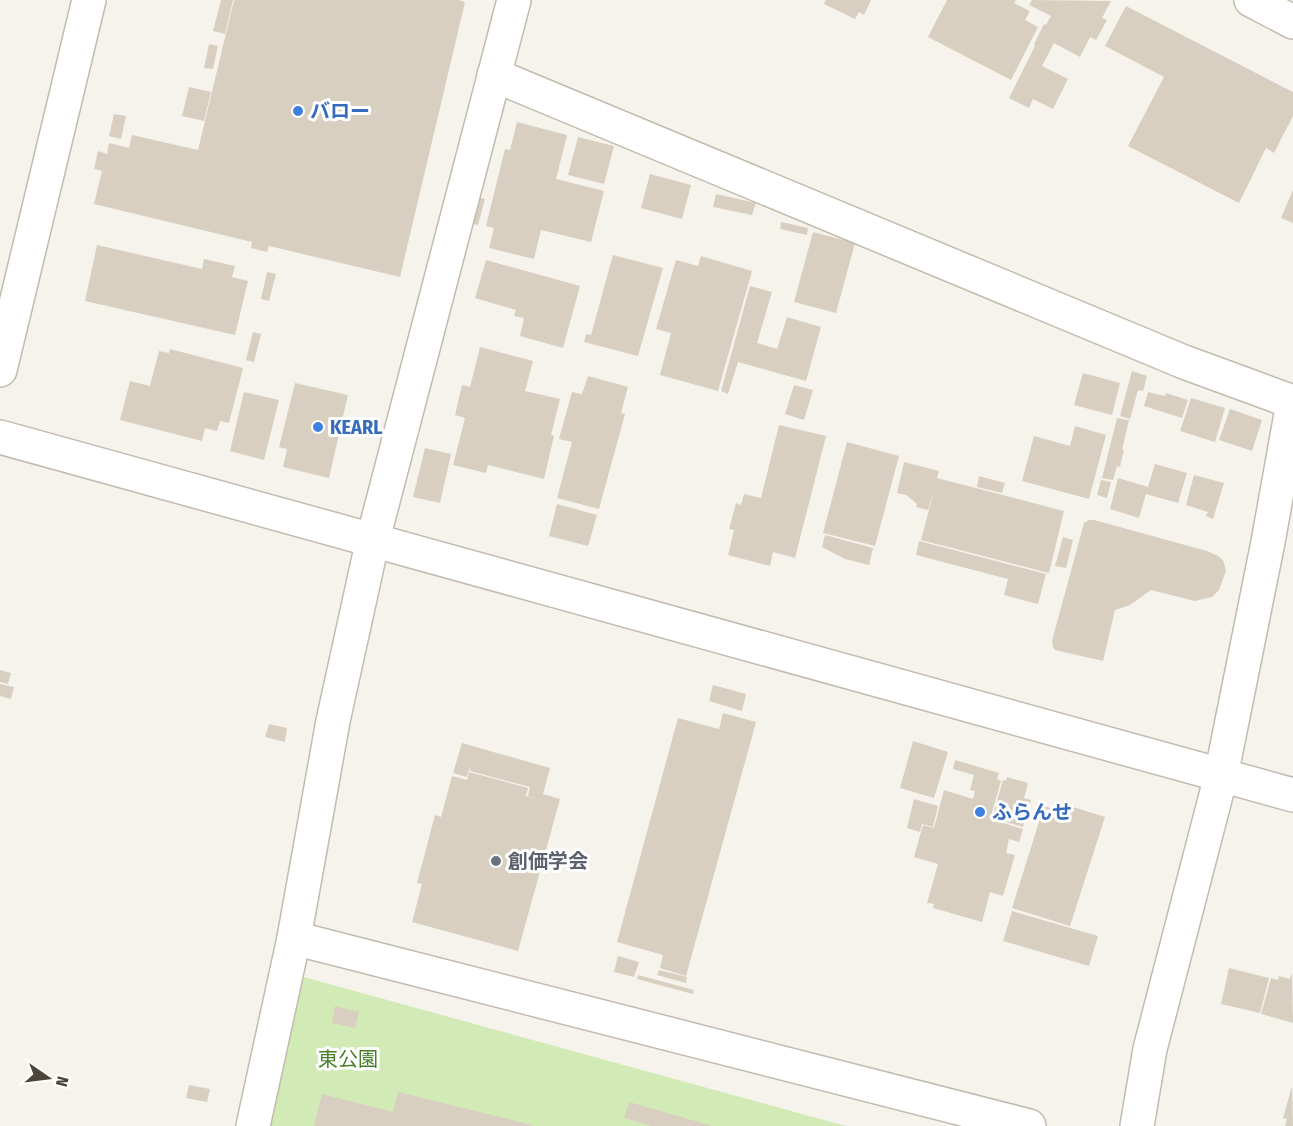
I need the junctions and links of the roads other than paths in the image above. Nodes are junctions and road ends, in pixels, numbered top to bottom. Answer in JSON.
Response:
{"nodes":[{"id":1,"x":89,"y":0,"type":"edge"},
{"id":2,"x":514,"y":0,"type":"edge"},
{"id":3,"x":1251,"y":0,"type":"edge"},
{"id":4,"x":1293,"y":22,"type":"edge"},
{"id":5,"x":494,"y":75,"type":"junction"},
{"id":6,"x":0,"y":370,"type":"edge"},
{"id":7,"x":1293,"y":403,"type":"edge"},
{"id":8,"x":0,"y":437,"type":"edge"},
{"id":9,"x":373,"y":539,"type":"junction"},
{"id":10,"x":1221,"y":776,"type":"junction"},
{"id":11,"x":1293,"y":795,"type":"edge"},
{"id":12,"x":294,"y":939,"type":"junction"},
{"id":13,"x":253,"y":1126,"type":"edge"},
{"id":14,"x":1029,"y":1126,"type":"edge"},
{"id":15,"x":1137,"y":1126,"type":"edge"}],
"edges":[{"from":1,"to":6,"type":"street"},
{"from":2,"to":5,"type":"street"},
{"from":3,"to":4,"type":"street"},
{"from":5,"to":7,"type":"street"},
{"from":5,"to":9,"type":"street"},
{"from":7,"to":10,"type":"street"},
{"from":8,"to":9,"type":"street"},
{"from":9,"to":10,"type":"street"},
{"from":9,"to":12,"type":"street"},
{"from":10,"to":11,"type":"street"},
{"from":10,"to":15,"type":"street"},
{"from":12,"to":13,"type":"street"},
{"from":12,"to":14,"type":"street"}]}
